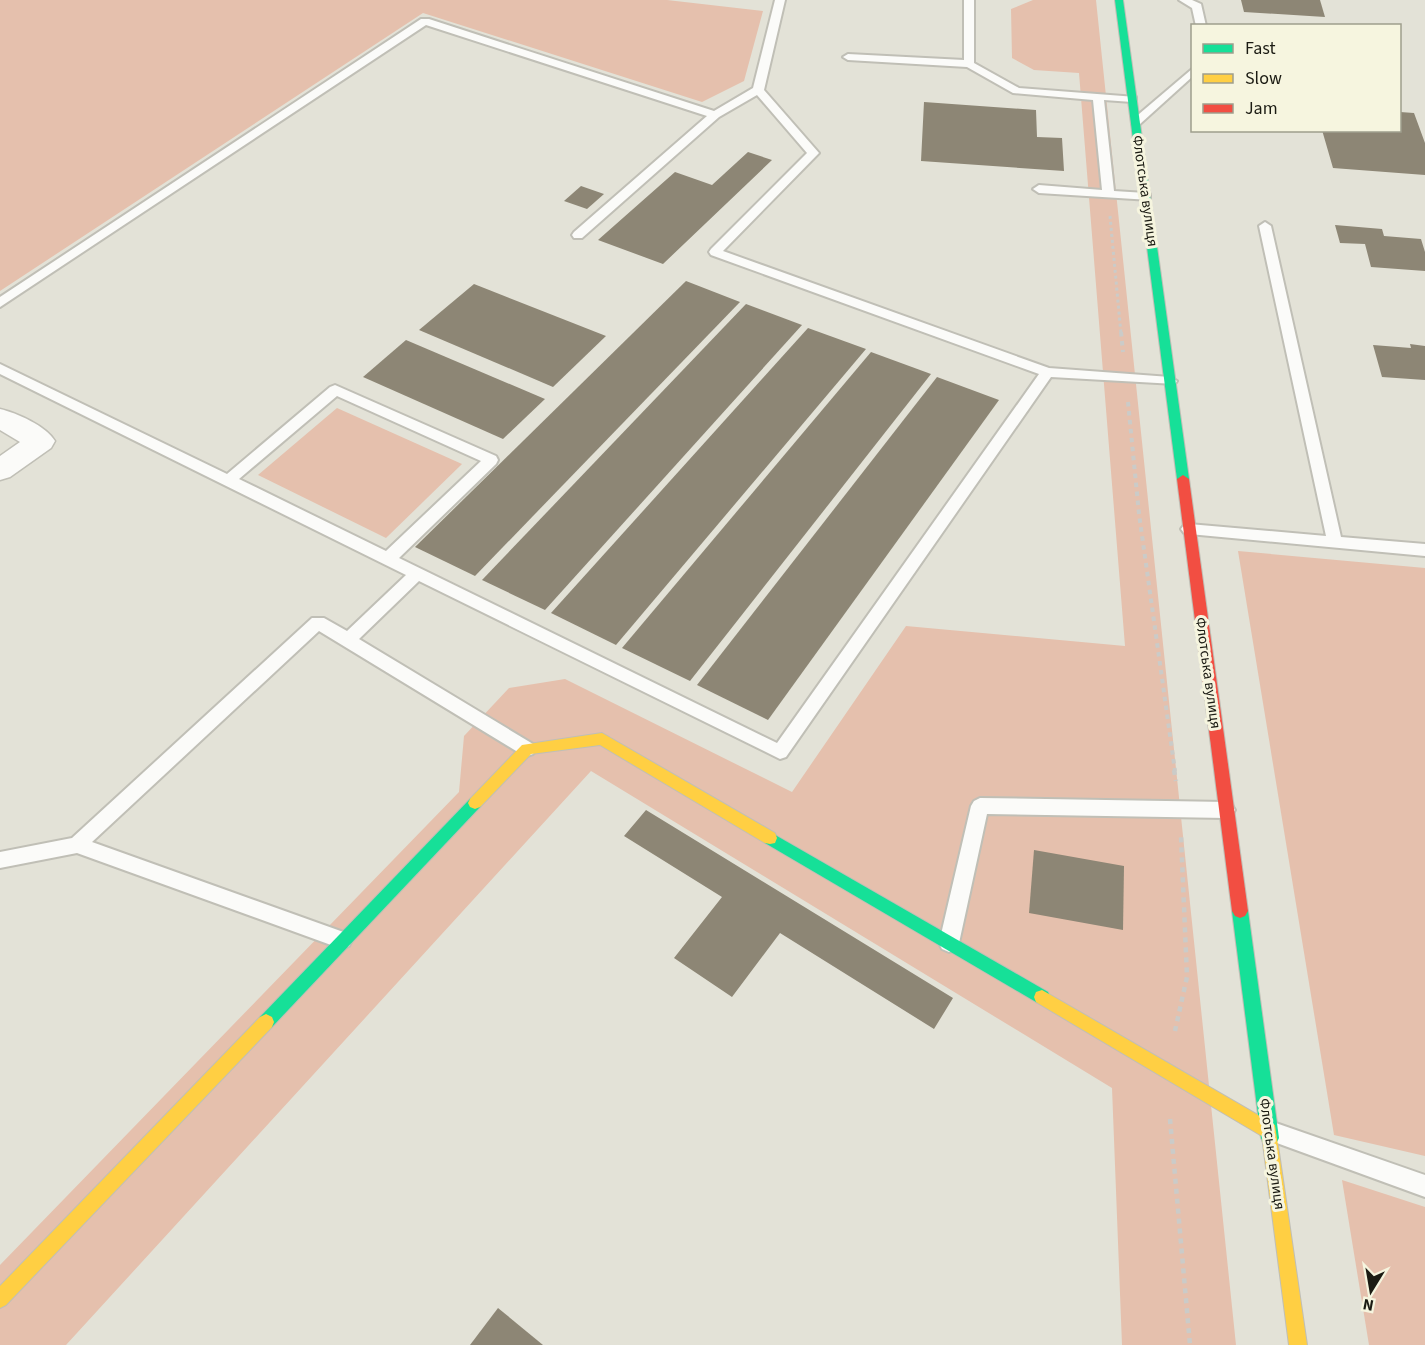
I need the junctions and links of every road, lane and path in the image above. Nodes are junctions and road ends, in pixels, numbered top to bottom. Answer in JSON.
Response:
{"nodes":[{"id":1,"x":780,"y":0,"type":"edge"},
{"id":2,"x":969,"y":0,"type":"edge"},
{"id":3,"x":1119,"y":0,"type":"edge"},
{"id":4,"x":1184,"y":0,"type":"edge"},
{"id":5,"x":1201,"y":24,"type":"edge"},
{"id":6,"x":848,"y":57,"type":"dead end"},
{"id":7,"x":969,"y":64,"type":"junction"},
{"id":8,"x":1191,"y":73,"type":"edge"},
{"id":9,"x":758,"y":90,"type":"junction"},
{"id":10,"x":1098,"y":96,"type":"junction"},
{"id":11,"x":1132,"y":99,"type":"junction"},
{"id":12,"x":715,"y":115,"type":"junction"},
{"id":13,"x":1136,"y":122,"type":"junction"},
{"id":14,"x":1039,"y":189,"type":"dead end"},
{"id":15,"x":1108,"y":194,"type":"junction"},
{"id":16,"x":1146,"y":196,"type":"junction"},
{"id":17,"x":1265,"y":226,"type":"dead end"},
{"id":18,"x":578,"y":235,"type":"dead end"},
{"id":19,"x":0,"y":303,"type":"edge"},
{"id":20,"x":0,"y":368,"type":"edge"},
{"id":21,"x":1047,"y":372,"type":"junction"},
{"id":22,"x":1126,"y":377,"type":"junction"},
{"id":23,"x":1170,"y":381,"type":"junction"},
{"id":24,"x":0,"y":418,"type":"edge"},
{"id":25,"x":0,"y":470,"type":"edge"},
{"id":26,"x":228,"y":481,"type":"junction"},
{"id":27,"x":1189,"y":529,"type":"junction"},
{"id":28,"x":1335,"y":542,"type":"junction"},
{"id":29,"x":1425,"y":550,"type":"edge"},
{"id":30,"x":388,"y":559,"type":"junction"},
{"id":31,"x":417,"y":573,"type":"junction"},
{"id":32,"x":348,"y":640,"type":"junction"},
{"id":33,"x":527,"y":749,"type":"junction"},
{"id":34,"x":1180,"y":809,"type":"junction"},
{"id":35,"x":1226,"y":810,"type":"junction"},
{"id":36,"x":77,"y":845,"type":"junction"},
{"id":37,"x":0,"y":860,"type":"edge"},
{"id":38,"x":342,"y":940,"type":"junction"},
{"id":39,"x":949,"y":943,"type":"junction"},
{"id":40,"x":1166,"y":1071,"type":"junction"},
{"id":41,"x":1269,"y":1131,"type":"junction"},
{"id":42,"x":1425,"y":1186,"type":"edge"},
{"id":43,"x":0,"y":1299,"type":"edge"},
{"id":44,"x":1190,"y":1345,"type":"edge"},
{"id":45,"x":1298,"y":1345,"type":"edge"}],
"edges":[{"from":1,"to":9,"type":"lane"},
{"from":2,"to":7,"type":"lane"},
{"from":3,"to":11,"type":"street","name":"Флотська вулиця"},
{"from":4,"to":5,"type":"lane"},
{"from":6,"to":7,"type":"lane"},
{"from":7,"to":10,"type":"lane"},
{"from":8,"to":13,"type":"lane"},
{"from":9,"to":12,"type":"lane"},
{"from":9,"to":21,"type":"lane"},
{"from":10,"to":11,"type":"lane"},
{"from":10,"to":15,"type":"lane"},
{"from":11,"to":13,"type":"street","name":"Флотська вулиця"},
{"from":12,"to":18,"type":"lane"},
{"from":12,"to":19,"type":"lane"},
{"from":13,"to":16,"type":"street","name":"Флотська вулиця"},
{"from":14,"to":15,"type":"lane"},
{"from":15,"to":16,"type":"lane"},
{"from":15,"to":22,"type":"path"},
{"from":16,"to":23,"type":"street","name":"Флотська вулиця"},
{"from":17,"to":28,"type":"lane"},
{"from":20,"to":26,"type":"lane"},
{"from":21,"to":22,"type":"lane"},
{"from":21,"to":31,"type":"lane"},
{"from":22,"to":23,"type":"lane"},
{"from":22,"to":34,"type":"path"},
{"from":23,"to":27,"type":"street","name":"Флотська вулиця"},
{"from":24,"to":25,"type":"street"},
{"from":26,"to":30,"type":"lane"},
{"from":26,"to":30,"type":"lane"},
{"from":27,"to":28,"type":"lane"},
{"from":27,"to":35,"type":"street","name":"Флотська вулиця"},
{"from":28,"to":29,"type":"lane"},
{"from":30,"to":31,"type":"lane"},
{"from":31,"to":32,"type":"lane"},
{"from":32,"to":33,"type":"lane"},
{"from":32,"to":36,"type":"lane"},
{"from":33,"to":38,"type":"street"},
{"from":33,"to":39,"type":"street"},
{"from":34,"to":35,"type":"lane"},
{"from":34,"to":39,"type":"lane"},
{"from":34,"to":40,"type":"path"},
{"from":35,"to":41,"type":"street","name":"Флотська вулиця"},
{"from":36,"to":37,"type":"lane"},
{"from":36,"to":38,"type":"lane"},
{"from":38,"to":43,"type":"street"},
{"from":39,"to":40,"type":"street"},
{"from":40,"to":41,"type":"street"},
{"from":40,"to":44,"type":"path"},
{"from":41,"to":42,"type":"lane"},
{"from":41,"to":45,"type":"street","name":"Флотська вулиця"}]}
